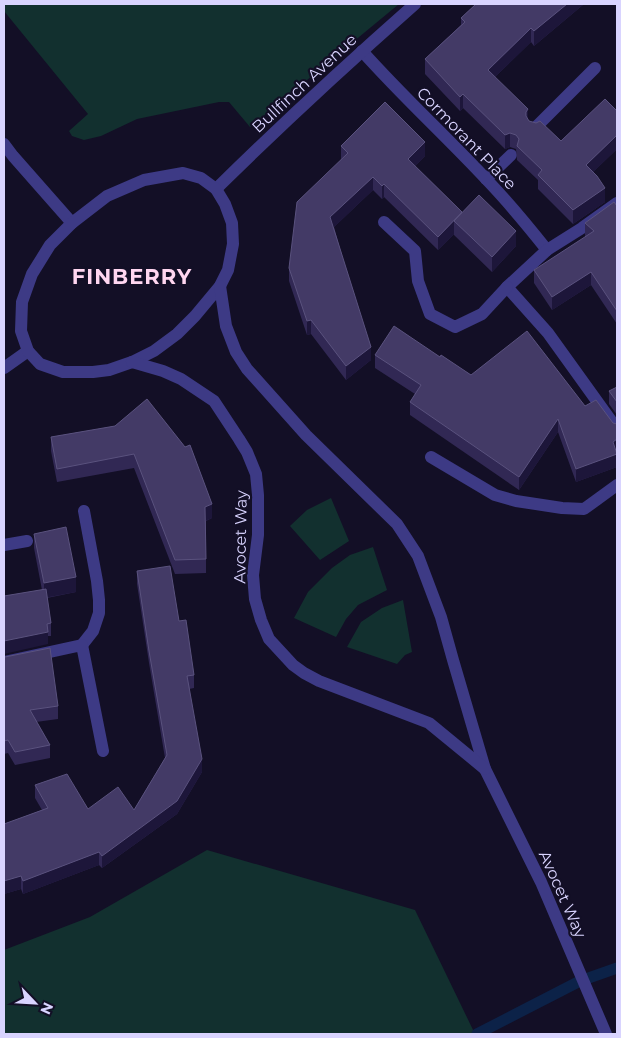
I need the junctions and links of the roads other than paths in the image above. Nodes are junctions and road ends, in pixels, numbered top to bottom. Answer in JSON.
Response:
{"nodes":[{"id":1,"x":415,"y":4,"type":"edge"},
{"id":2,"x":362,"y":51,"type":"junction"},
{"id":3,"x":595,"y":68,"type":"dead end"},
{"id":4,"x":534,"y":129,"type":"edge"},
{"id":5,"x":4,"y":144,"type":"edge"},
{"id":6,"x":511,"y":154,"type":"dead end"},
{"id":7,"x":486,"y":179,"type":"junction"},
{"id":8,"x":216,"y":189,"type":"junction"},
{"id":9,"x":617,"y":203,"type":"edge"},
{"id":10,"x":384,"y":222,"type":"dead end"},
{"id":11,"x":72,"y":224,"type":"junction"},
{"id":12,"x":547,"y":250,"type":"junction"},
{"id":13,"x":220,"y":286,"type":"junction"},
{"id":14,"x":507,"y":286,"type":"junction"},
{"id":15,"x":28,"y":351,"type":"junction"},
{"id":16,"x":132,"y":362,"type":"junction"},
{"id":17,"x":4,"y":368,"type":"edge"},
{"id":18,"x":617,"y":429,"type":"edge"},
{"id":19,"x":431,"y":457,"type":"dead end"},
{"id":20,"x":617,"y":485,"type":"edge"},
{"id":21,"x":84,"y":511,"type":"dead end"},
{"id":22,"x":27,"y":540,"type":"dead end"},
{"id":23,"x":4,"y":545,"type":"edge"},
{"id":24,"x":82,"y":645,"type":"junction"},
{"id":25,"x":4,"y":662,"type":"edge"},
{"id":26,"x":103,"y":751,"type":"dead end"},
{"id":27,"x":484,"y":769,"type":"junction"},
{"id":28,"x":606,"y":1034,"type":"edge"}],
"edges":[{"from":1,"to":2,"type":"street","name":"Bullfinch Avenue"},
{"from":2,"to":7,"type":"street","name":"Cormorant Place"},
{"from":2,"to":8,"type":"street","name":"Bullfinch Avenue"},
{"from":3,"to":4,"type":"street"},
{"from":5,"to":11,"type":"street"},
{"from":6,"to":7,"type":"street"},
{"from":7,"to":12,"type":"street","name":"Cormorant Place"},
{"from":8,"to":11,"type":"street"},
{"from":8,"to":13,"type":"street"},
{"from":9,"to":12,"type":"street"},
{"from":10,"to":14,"type":"street"},
{"from":11,"to":15,"type":"street"},
{"from":12,"to":14,"type":"street"},
{"from":13,"to":16,"type":"street"},
{"from":13,"to":27,"type":"street","name":"Avocet Way"},
{"from":14,"to":18,"type":"street"},
{"from":15,"to":16,"type":"street"},
{"from":15,"to":17,"type":"street"},
{"from":16,"to":27,"type":"street","name":"Avocet Way"},
{"from":19,"to":20,"type":"street"},
{"from":21,"to":24,"type":"street"},
{"from":22,"to":23,"type":"street"},
{"from":24,"to":25,"type":"street"},
{"from":24,"to":26,"type":"street"},
{"from":27,"to":28,"type":"street","name":"Avocet Way"}]}
